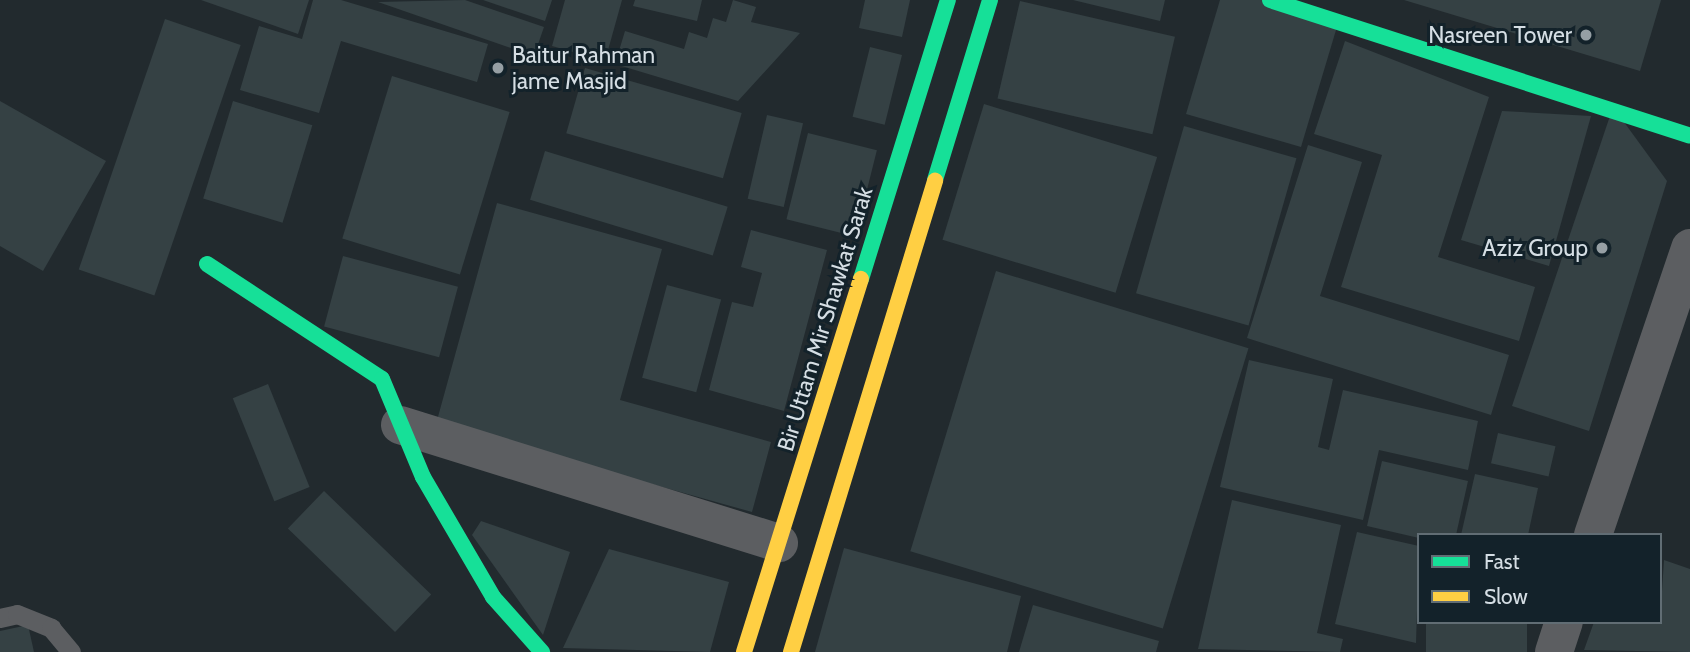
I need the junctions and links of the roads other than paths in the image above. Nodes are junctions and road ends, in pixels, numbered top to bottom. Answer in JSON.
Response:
{"nodes":[{"id":1,"x":948,"y":0,"type":"edge"},
{"id":2,"x":990,"y":0,"type":"edge"},
{"id":3,"x":1270,"y":0,"type":"edge"},
{"id":4,"x":1690,"y":136,"type":"edge"},
{"id":5,"x":1690,"y":248,"type":"edge"},
{"id":6,"x":206,"y":264,"type":"dead end"},
{"id":7,"x":400,"y":425,"type":"junction"},
{"id":8,"x":1594,"y":533,"type":"edge"},
{"id":9,"x":779,"y":543,"type":"junction"},
{"id":10,"x":0,"y":618,"type":"edge"},
{"id":11,"x":1563,"y":624,"type":"edge"},
{"id":12,"x":71,"y":652,"type":"edge"},
{"id":13,"x":542,"y":652,"type":"edge"},
{"id":14,"x":744,"y":652,"type":"edge"},
{"id":15,"x":790,"y":652,"type":"edge"},
{"id":16,"x":1553,"y":652,"type":"edge"}],
"edges":[{"from":1,"to":9,"type":"main road","name":"Bir Uttam Mir Shawkat Sarak"},
{"from":2,"to":15,"type":"main road"},
{"from":3,"to":4,"type":"main road"},
{"from":5,"to":8,"type":"street"},
{"from":6,"to":7,"type":"main road"},
{"from":7,"to":9,"type":"street"},
{"from":7,"to":13,"type":"main road"},
{"from":9,"to":14,"type":"main road","name":"Bir Uttam Mir Shawkat Sarak"},
{"from":10,"to":12,"type":"lane"},
{"from":11,"to":16,"type":"street"}]}
